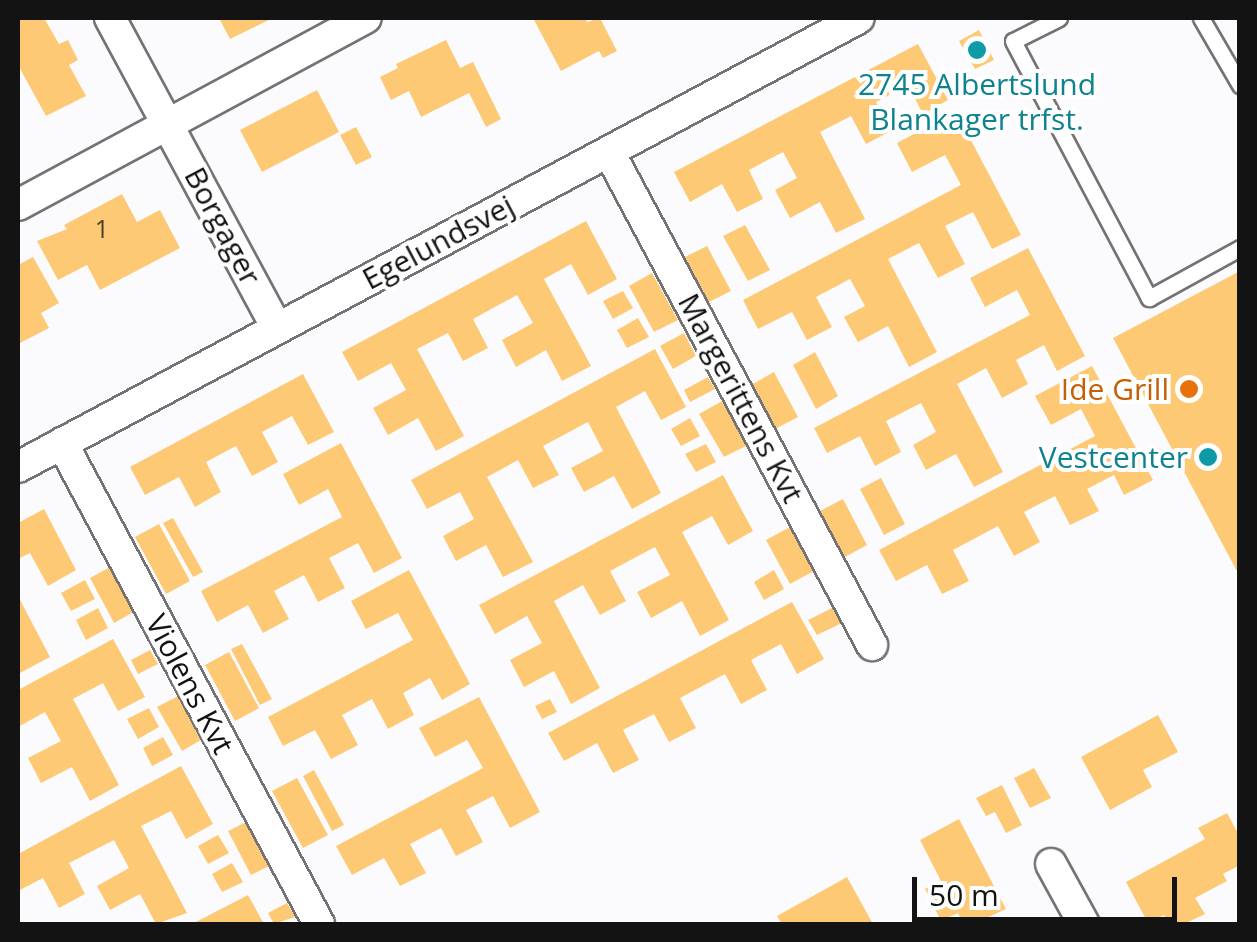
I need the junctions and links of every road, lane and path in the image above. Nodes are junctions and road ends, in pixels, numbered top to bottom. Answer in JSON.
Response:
{"nodes":[{"id":1,"x":110,"y":18,"type":"edge"},
{"id":2,"x":366,"y":18,"type":"edge"},
{"id":3,"x":860,"y":18,"type":"edge"},
{"id":4,"x":1059,"y":18,"type":"edge"},
{"id":5,"x":1201,"y":18,"type":"edge"},
{"id":6,"x":1240,"y":85,"type":"edge"},
{"id":7,"x":168,"y":124,"type":"junction"},
{"id":8,"x":609,"y":152,"type":"junction"},
{"id":9,"x":18,"y":206,"type":"edge"},
{"id":10,"x":1240,"y":248,"type":"edge"},
{"id":11,"x":278,"y":328,"type":"junction"},
{"id":12,"x":62,"y":443,"type":"junction"},
{"id":13,"x":18,"y":467,"type":"edge"},
{"id":14,"x":872,"y":645,"type":"dead end"},
{"id":15,"x":1052,"y":864,"type":"dead end"},
{"id":16,"x":318,"y":924,"type":"edge"},
{"id":17,"x":1084,"y":924,"type":"edge"}],
"edges":[{"from":1,"to":7,"type":"street","name":"Borgager"},
{"from":2,"to":7,"type":"street"},
{"from":3,"to":8,"type":"street","name":"Egelundsvej"},
{"from":4,"to":10,"type":"lane"},
{"from":5,"to":6,"type":"lane"},
{"from":7,"to":9,"type":"street"},
{"from":7,"to":11,"type":"street","name":"Borgager"},
{"from":8,"to":11,"type":"street","name":"Egelundsvej"},
{"from":8,"to":14,"type":"street","name":"Margerittens Kvt"},
{"from":11,"to":12,"type":"street","name":"Egelundsvej"},
{"from":12,"to":13,"type":"street","name":"Egelundsvej"},
{"from":12,"to":16,"type":"street","name":"Violens Kvt"},
{"from":15,"to":17,"type":"street"}]}
